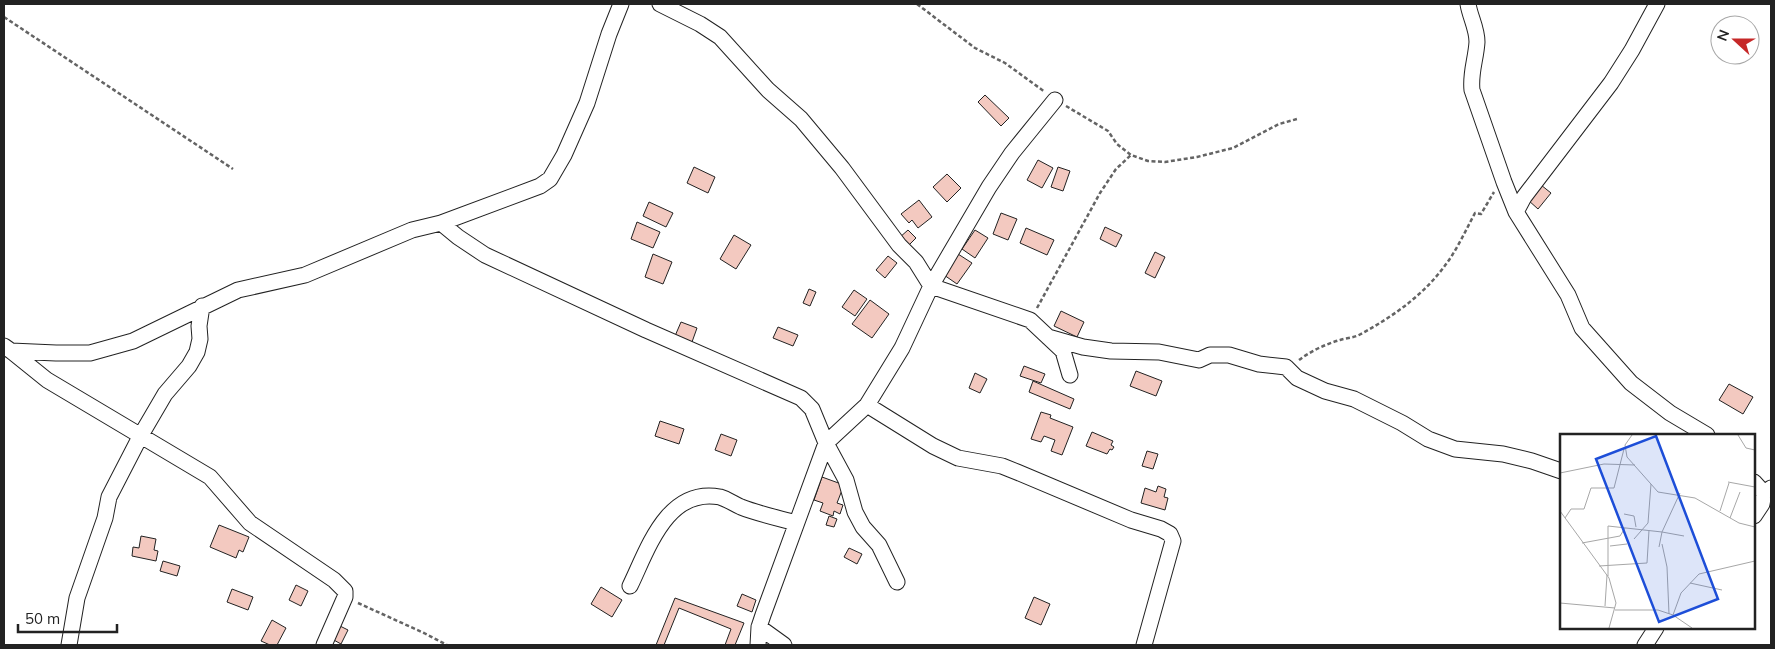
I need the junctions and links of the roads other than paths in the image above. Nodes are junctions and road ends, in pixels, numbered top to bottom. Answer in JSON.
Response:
{"nodes":[{"id":1,"x":621,"y":4,"type":"edge"},
{"id":2,"x":660,"y":4,"type":"edge"},
{"id":3,"x":1468,"y":4,"type":"edge"},
{"id":4,"x":1657,"y":4,"type":"edge"},
{"id":5,"x":1056,"y":100,"type":"road end"},
{"id":6,"x":1516,"y":212,"type":"junction"},
{"id":7,"x":442,"y":223,"type":"junction"},
{"id":8,"x":931,"y":286,"type":"junction"},
{"id":9,"x":202,"y":306,"type":"junction"},
{"id":10,"x":1048,"y":337,"type":"junction"},
{"id":11,"x":7,"y":348,"type":"edge"},
{"id":12,"x":1070,"y":376,"type":"dead end"},
{"id":13,"x":867,"y":405,"type":"junction"},
{"id":14,"x":1704,"y":434,"type":"edge"},
{"id":15,"x":141,"y":435,"type":"junction"},
{"id":16,"x":826,"y":443,"type":"junction"},
{"id":17,"x":1560,"y":471,"type":"edge"},
{"id":18,"x":1755,"y":484,"type":"edge"},
{"id":19,"x":1764,"y":502,"type":"edge"},
{"id":20,"x":796,"y":523,"type":"junction"},
{"id":21,"x":897,"y":582,"type":"dead end"},
{"id":22,"x":630,"y":586,"type":"dead end"},
{"id":23,"x":759,"y":627,"type":"junction"},
{"id":24,"x":1655,"y":629,"type":"edge"},
{"id":25,"x":69,"y":645,"type":"edge"},
{"id":26,"x":324,"y":645,"type":"edge"},
{"id":27,"x":758,"y":645,"type":"edge"},
{"id":28,"x":784,"y":645,"type":"edge"},
{"id":29,"x":1144,"y":645,"type":"edge"},
{"id":30,"x":1645,"y":645,"type":"edge"}],
"edges":[{"from":1,"to":7,"type":"street"},
{"from":2,"to":8,"type":"street"},
{"from":3,"to":6,"type":"street"},
{"from":4,"to":6,"type":"street"},
{"from":5,"to":8,"type":"street"},
{"from":6,"to":14,"type":"street"},
{"from":7,"to":9,"type":"street"},
{"from":7,"to":16,"type":"street"},
{"from":8,"to":10,"type":"street"},
{"from":8,"to":13,"type":"street"},
{"from":9,"to":11,"type":"street"},
{"from":9,"to":15,"type":"street"},
{"from":10,"to":12,"type":"street"},
{"from":10,"to":17,"type":"street"},
{"from":11,"to":15,"type":"street"},
{"from":13,"to":16,"type":"street"},
{"from":13,"to":29,"type":"street"},
{"from":15,"to":25,"type":"street"},
{"from":15,"to":26,"type":"street"},
{"from":16,"to":20,"type":"street"},
{"from":16,"to":21,"type":"street"},
{"from":18,"to":19,"type":"street"},
{"from":20,"to":22,"type":"street"},
{"from":20,"to":23,"type":"street"},
{"from":23,"to":27,"type":"street"},
{"from":23,"to":28,"type":"street"},
{"from":24,"to":30,"type":"street"}]}
